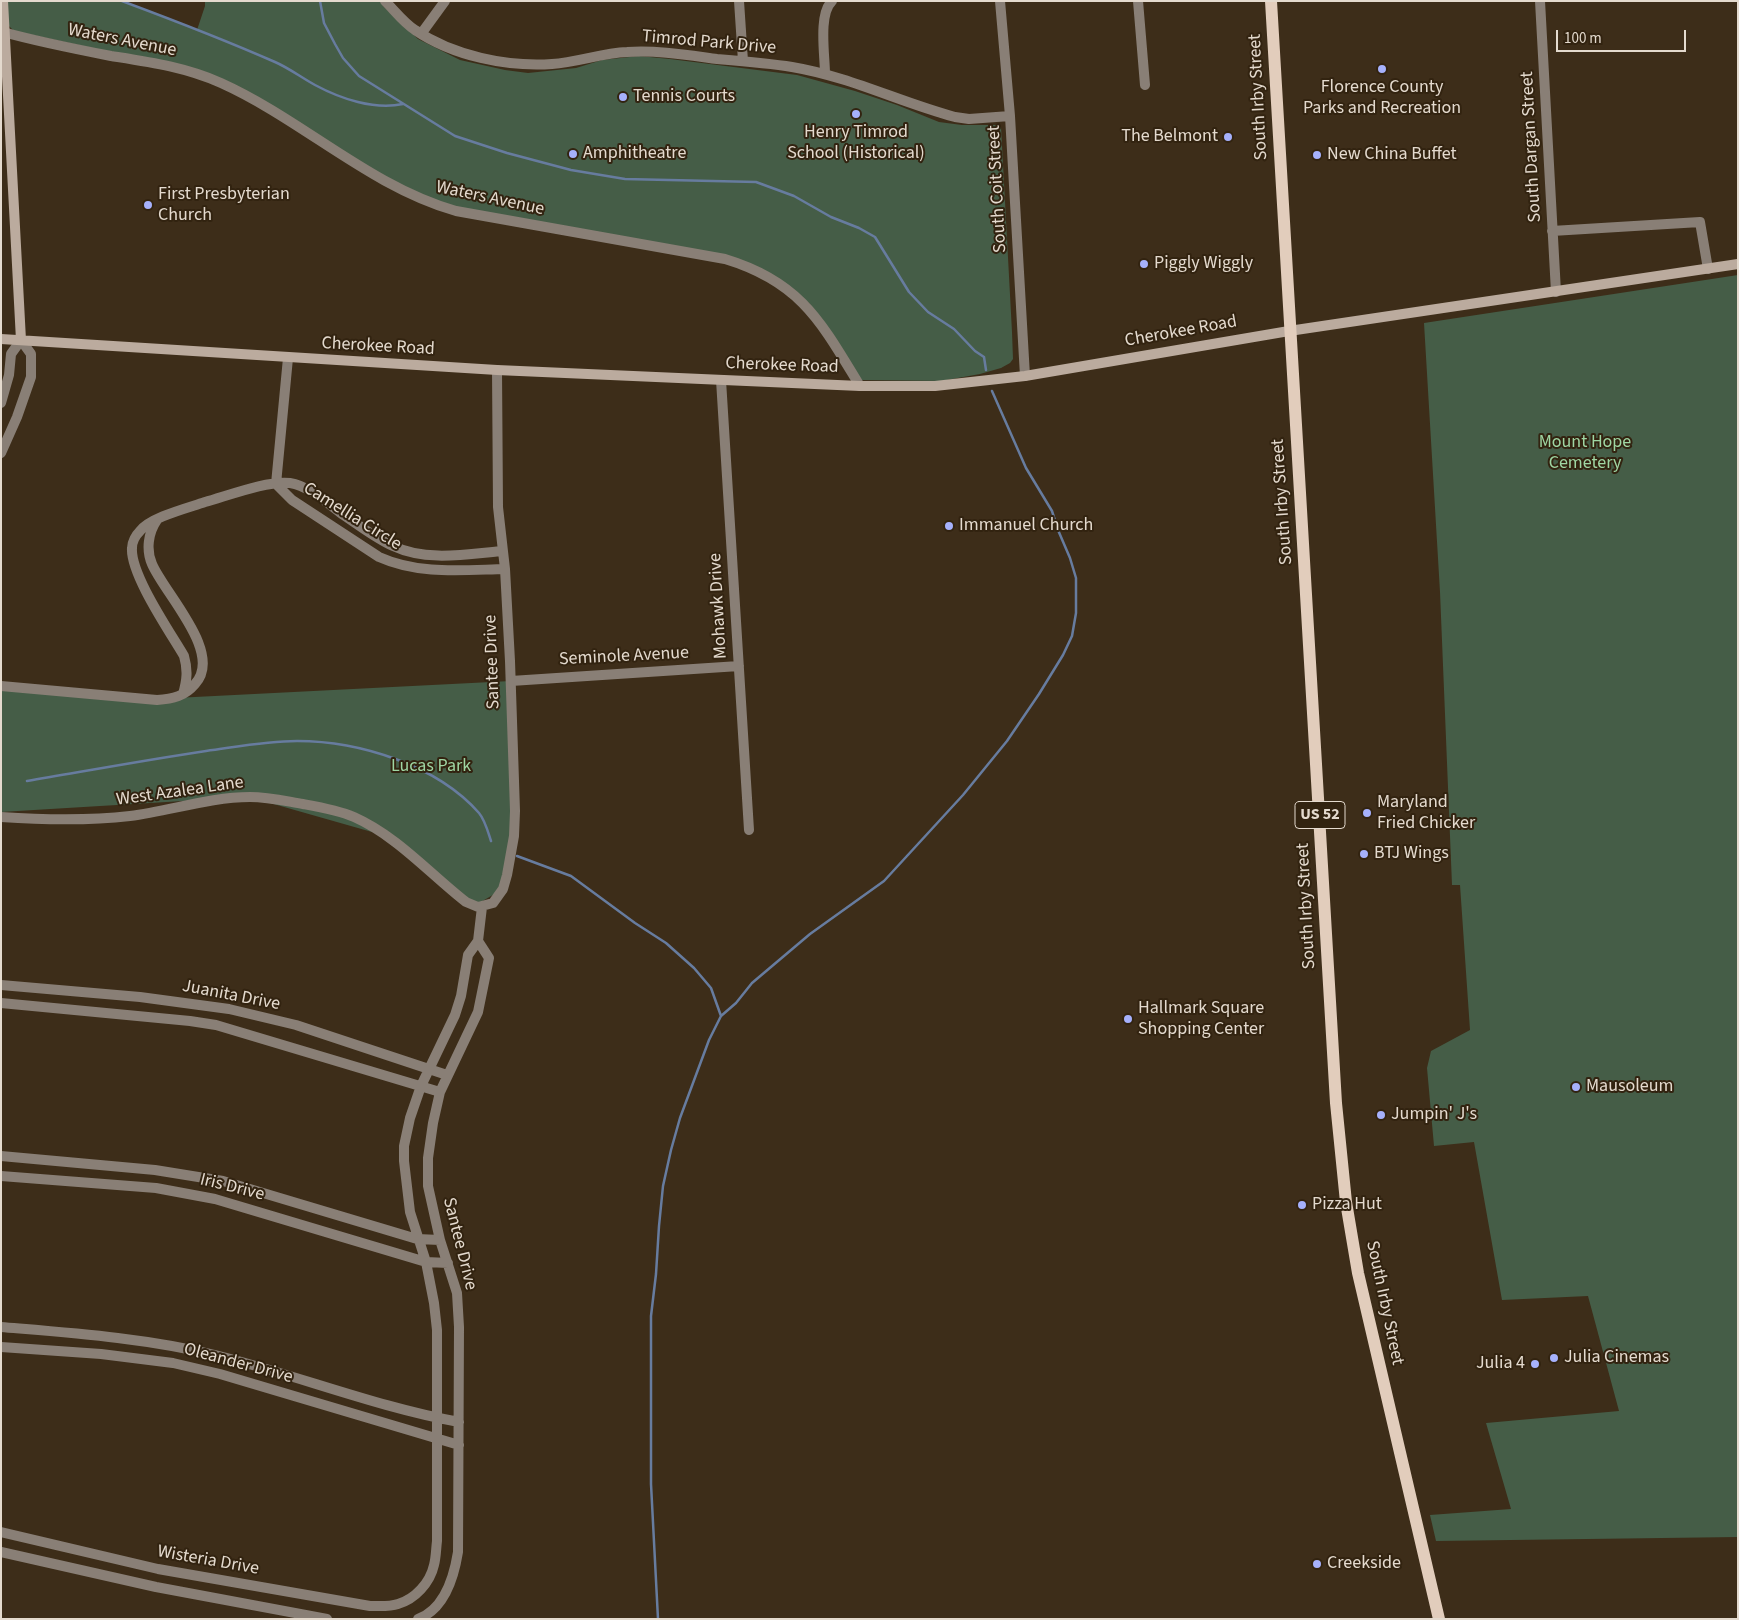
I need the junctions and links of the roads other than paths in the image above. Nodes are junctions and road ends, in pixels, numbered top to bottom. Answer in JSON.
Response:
{"nodes":[{"id":1,"x":3,"y":1,"type":"edge"},
{"id":2,"x":386,"y":1,"type":"edge"},
{"id":3,"x":445,"y":1,"type":"edge"},
{"id":4,"x":739,"y":1,"type":"edge"},
{"id":5,"x":832,"y":1,"type":"edge"},
{"id":6,"x":1000,"y":1,"type":"edge"},
{"id":7,"x":1138,"y":1,"type":"edge"},
{"id":8,"x":1271,"y":1,"type":"edge"},
{"id":9,"x":1540,"y":1,"type":"edge"},
{"id":10,"x":3,"y":32,"type":"junction"},
{"id":11,"x":421,"y":34,"type":"junction"},
{"id":12,"x":743,"y":61,"type":"junction"},
{"id":13,"x":3,"y":66,"type":"edge"},
{"id":14,"x":825,"y":74,"type":"junction"},
{"id":15,"x":1145,"y":84,"type":"dead end"},
{"id":16,"x":1010,"y":116,"type":"junction"},
{"id":17,"x":1552,"y":231,"type":"junction"},
{"id":18,"x":1738,"y":264,"type":"edge"},
{"id":19,"x":1708,"y":269,"type":"junction"},
{"id":20,"x":1556,"y":292,"type":"junction"},
{"id":21,"x":1289,"y":331,"type":"junction"},
{"id":22,"x":1,"y":339,"type":"edge"},
{"id":23,"x":21,"y":340,"type":"junction"},
{"id":24,"x":288,"y":358,"type":"junction"},
{"id":25,"x":497,"y":370,"type":"junction"},
{"id":26,"x":1025,"y":376,"type":"junction"},
{"id":27,"x":721,"y":380,"type":"junction"},
{"id":28,"x":860,"y":386,"type":"junction"},
{"id":29,"x":1,"y":402,"type":"edge"},
{"id":30,"x":1,"y":453,"type":"edge"},
{"id":31,"x":276,"y":484,"type":"junction"},
{"id":32,"x":157,"y":520,"type":"junction"},
{"id":33,"x":502,"y":551,"type":"junction"},
{"id":34,"x":505,"y":569,"type":"junction"},
{"id":35,"x":739,"y":666,"type":"junction"},
{"id":36,"x":511,"y":681,"type":"junction"},
{"id":37,"x":1,"y":686,"type":"edge"},
{"id":38,"x":183,"y":694,"type":"junction"},
{"id":39,"x":1,"y":817,"type":"edge"},
{"id":40,"x":749,"y":830,"type":"dead end"},
{"id":41,"x":482,"y":907,"type":"junction"},
{"id":42,"x":478,"y":941,"type":"junction"},
{"id":43,"x":1,"y":985,"type":"edge"},
{"id":44,"x":1,"y":1003,"type":"edge"},
{"id":45,"x":429,"y":1069,"type":"junction"},
{"id":46,"x":448,"y":1075,"type":"junction"},
{"id":47,"x":421,"y":1086,"type":"junction"},
{"id":48,"x":440,"y":1092,"type":"junction"},
{"id":49,"x":1,"y":1156,"type":"edge"},
{"id":50,"x":1,"y":1176,"type":"edge"},
{"id":51,"x":418,"y":1240,"type":"junction"},
{"id":52,"x":440,"y":1240,"type":"junction"},
{"id":53,"x":426,"y":1262,"type":"junction"},
{"id":54,"x":448,"y":1263,"type":"junction"},
{"id":55,"x":1,"y":1327,"type":"edge"},
{"id":56,"x":1,"y":1347,"type":"edge"},
{"id":57,"x":436,"y":1418,"type":"junction"},
{"id":58,"x":459,"y":1422,"type":"junction"},
{"id":59,"x":437,"y":1438,"type":"junction"},
{"id":60,"x":459,"y":1445,"type":"junction"},
{"id":61,"x":1,"y":1532,"type":"edge"},
{"id":62,"x":1,"y":1552,"type":"edge"},
{"id":63,"x":410,"y":1599,"type":"joint"},
{"id":64,"x":420,"y":1618,"type":"edge"},
{"id":65,"x":326,"y":1619,"type":"edge"},
{"id":66,"x":1439,"y":1619,"type":"edge"}],
"edges":[{"from":1,"to":10,"type":"street"},
{"from":2,"to":11,"type":"street","name":"Timrod Park Drive"},
{"from":3,"to":11,"type":"street"},
{"from":4,"to":12,"type":"street"},
{"from":5,"to":14,"type":"street"},
{"from":6,"to":16,"type":"street","name":"South Coit Street"},
{"from":7,"to":15,"type":"street"},
{"from":8,"to":21,"type":"main road","name":"South Irby Street","number":"US 52"},
{"from":9,"to":17,"type":"street","name":"South Dargan Street"},
{"from":10,"to":13,"type":"street"},
{"from":10,"to":28,"type":"street","name":"Waters Avenue"},
{"from":11,"to":12,"type":"street","name":"Timrod Park Drive"},
{"from":12,"to":14,"type":"street","name":"Timrod Park Drive"},
{"from":13,"to":23,"type":"street"},
{"from":14,"to":16,"type":"street","name":"Timrod Park Drive"},
{"from":16,"to":26,"type":"street","name":"South Coit Street"},
{"from":17,"to":19,"type":"street"},
{"from":17,"to":20,"type":"street","name":"South Dargan Street"},
{"from":18,"to":19,"type":"street","name":"Cherokee Road"},
{"from":19,"to":20,"type":"street","name":"Cherokee Road"},
{"from":20,"to":21,"type":"street","name":"Cherokee Road"},
{"from":21,"to":26,"type":"street","name":"Cherokee Road"},
{"from":21,"to":66,"type":"main road","name":"South Irby Street","number":"US 52"},
{"from":22,"to":23,"type":"street","name":"Cherokee Road"},
{"from":23,"to":24,"type":"street","name":"Cherokee Road"},
{"from":23,"to":29,"type":"street"},
{"from":23,"to":30,"type":"street"},
{"from":24,"to":25,"type":"street","name":"Cherokee Road"},
{"from":24,"to":31,"type":"street"},
{"from":25,"to":27,"type":"street","name":"Cherokee Road"},
{"from":25,"to":33,"type":"street","name":"Santee Drive"},
{"from":26,"to":28,"type":"street","name":"Cherokee Road"},
{"from":27,"to":28,"type":"street","name":"Cherokee Road"},
{"from":27,"to":35,"type":"street","name":"Mohawk Drive"},
{"from":31,"to":32,"type":"street","name":"Camellia Circle"},
{"from":31,"to":33,"type":"street","name":"Camellia Circle"},
{"from":31,"to":34,"type":"street","name":"Camellia Circle"},
{"from":32,"to":38,"type":"street"},
{"from":32,"to":38,"type":"street","name":"Camellia Circle"},
{"from":33,"to":34,"type":"street","name":"Santee Drive"},
{"from":34,"to":36,"type":"street","name":"Santee Drive"},
{"from":35,"to":36,"type":"street","name":"Seminole Avenue"},
{"from":35,"to":40,"type":"street","name":"Mohawk Drive"},
{"from":36,"to":41,"type":"street","name":"Santee Drive"},
{"from":37,"to":38,"type":"street"},
{"from":39,"to":41,"type":"street","name":"West Azalea Lane"},
{"from":41,"to":42,"type":"street","name":"Santee Drive"},
{"from":42,"to":45,"type":"street","name":"Santee Drive"},
{"from":42,"to":46,"type":"street","name":"Santee Drive"},
{"from":43,"to":45,"type":"street","name":"Juanita Drive"},
{"from":44,"to":47,"type":"street","name":"Juanita Drive"},
{"from":45,"to":46,"type":"street","name":"Juanita Drive"},
{"from":45,"to":47,"type":"street","name":"Santee Drive"},
{"from":46,"to":48,"type":"street","name":"Santee Drive"},
{"from":47,"to":48,"type":"street","name":"Juanita Drive"},
{"from":47,"to":51,"type":"street","name":"Santee Drive"},
{"from":48,"to":52,"type":"street","name":"Santee Drive"},
{"from":49,"to":51,"type":"street","name":"Iris Drive"},
{"from":50,"to":53,"type":"street","name":"Iris Drive"},
{"from":51,"to":52,"type":"street","name":"Iris Drive"},
{"from":51,"to":53,"type":"street","name":"Santee Drive"},
{"from":52,"to":54,"type":"street","name":"Santee Drive"},
{"from":53,"to":54,"type":"street","name":"Iris Drive"},
{"from":53,"to":57,"type":"street","name":"Santee Drive"},
{"from":54,"to":58,"type":"street","name":"Santee Drive"},
{"from":55,"to":57,"type":"street","name":"Oleander Drive"},
{"from":56,"to":59,"type":"street","name":"Oleander Drive"},
{"from":57,"to":58,"type":"street","name":"Oleander Drive"},
{"from":57,"to":59,"type":"street","name":"Santee Drive"},
{"from":58,"to":60,"type":"street","name":"Santee Drive"},
{"from":59,"to":60,"type":"street","name":"Oleander Drive"},
{"from":59,"to":63,"type":"street","name":"Santee Drive"},
{"from":60,"to":64,"type":"street","name":"Santee Drive"},
{"from":61,"to":63,"type":"street","name":"Wisteria Drive"},
{"from":62,"to":65,"type":"street","name":"Wisteria Drive"}]}
